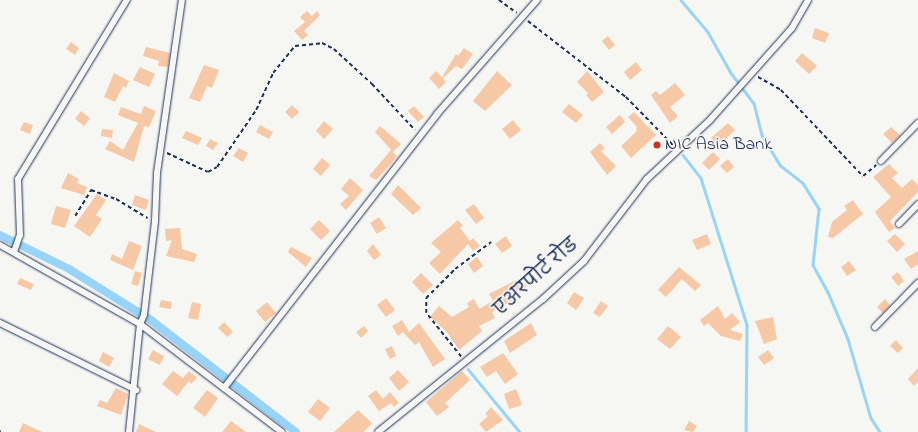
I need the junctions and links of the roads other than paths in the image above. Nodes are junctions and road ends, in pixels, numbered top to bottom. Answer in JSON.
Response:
{"nodes":[{"id":1,"x":126,"y":0,"type":"edge"},
{"id":2,"x":182,"y":0,"type":"edge"},
{"id":3,"x":537,"y":0,"type":"edge"},
{"id":4,"x":808,"y":0,"type":"edge"},
{"id":5,"x":918,"y":123,"type":"edge"},
{"id":6,"x":881,"y":162,"type":"road end"},
{"id":7,"x":918,"y":204,"type":"edge"},
{"id":8,"x":899,"y":224,"type":"dead end"},
{"id":9,"x":0,"y":245,"type":"edge"},
{"id":10,"x":14,"y":250,"type":"junction"},
{"id":11,"x":918,"y":283,"type":"edge"},
{"id":12,"x":142,"y":320,"type":"junction"},
{"id":13,"x":0,"y":323,"type":"edge"},
{"id":14,"x":875,"y":327,"type":"dead end"},
{"id":15,"x":225,"y":387,"type":"junction"},
{"id":16,"x":136,"y":390,"type":"junction"},
{"id":17,"x":130,"y":432,"type":"edge"},
{"id":18,"x":282,"y":432,"type":"edge"},
{"id":19,"x":378,"y":432,"type":"edge"}],
"edges":[{"from":1,"to":10,"type":"street"},
{"from":2,"to":12,"type":"street"},
{"from":3,"to":15,"type":"street"},
{"from":4,"to":19,"type":"street","name":"एअरपोर्ट रोड"},
{"from":5,"to":6,"type":"street"},
{"from":7,"to":8,"type":"street"},
{"from":9,"to":10,"type":"street"},
{"from":10,"to":12,"type":"street"},
{"from":11,"to":14,"type":"street"},
{"from":12,"to":15,"type":"street"},
{"from":12,"to":16,"type":"street"},
{"from":13,"to":16,"type":"street"},
{"from":15,"to":18,"type":"street"},
{"from":16,"to":17,"type":"street"}]}
